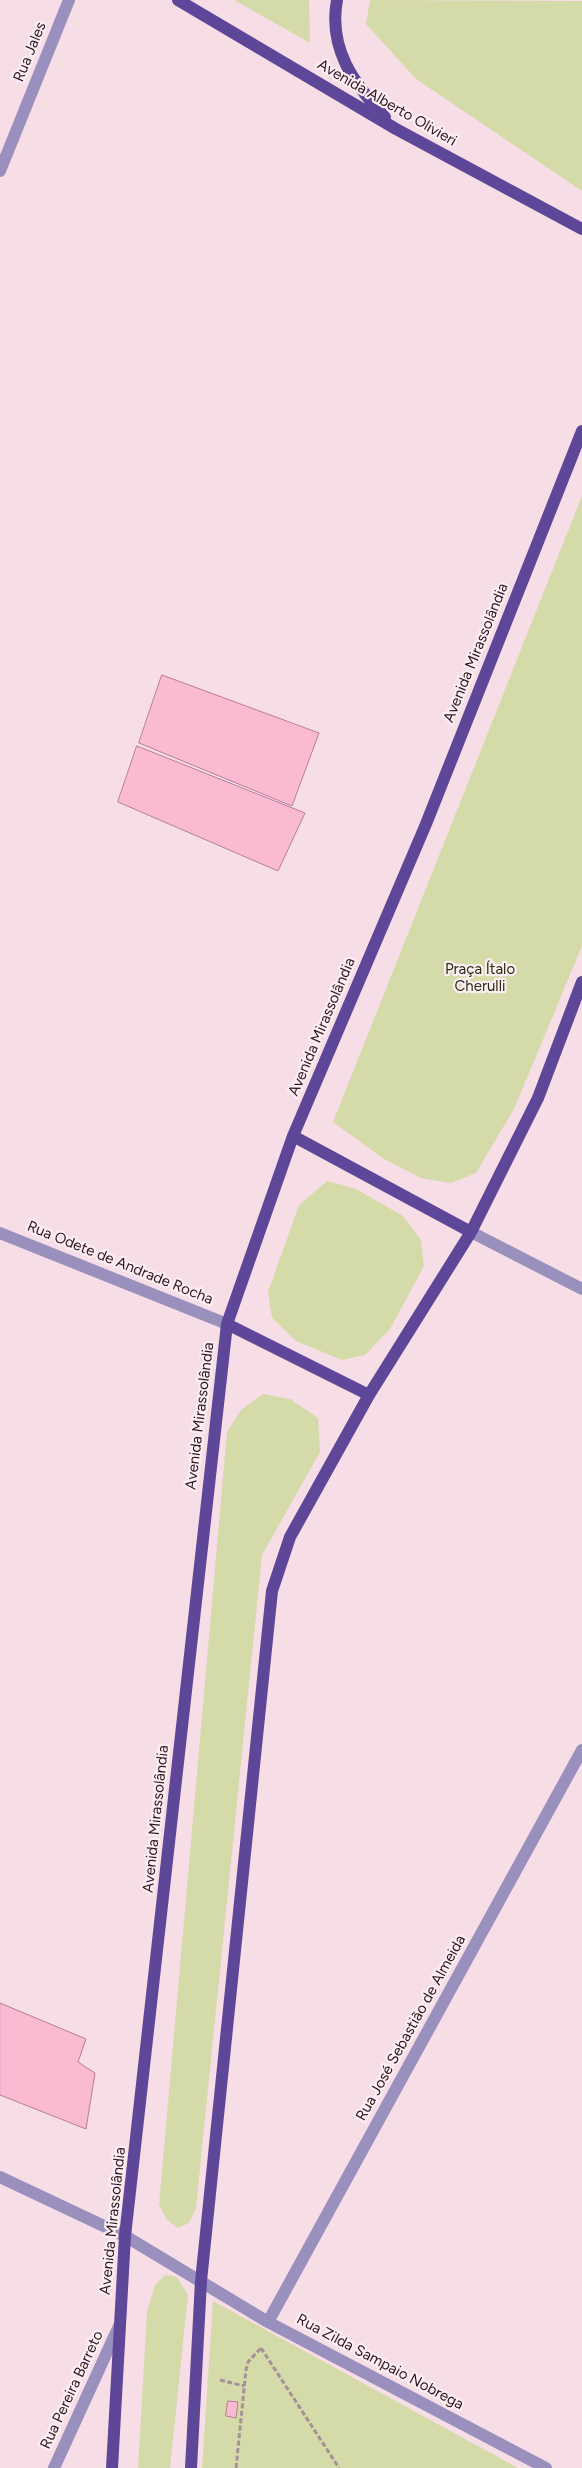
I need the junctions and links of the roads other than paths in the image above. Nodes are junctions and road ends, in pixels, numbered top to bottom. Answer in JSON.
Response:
{"nodes":[{"id":1,"x":69,"y":0,"type":"edge"},
{"id":2,"x":178,"y":0,"type":"edge"},
{"id":3,"x":337,"y":0,"type":"edge"},
{"id":4,"x":396,"y":129,"type":"junction"},
{"id":5,"x":0,"y":171,"type":"edge"},
{"id":6,"x":582,"y":229,"type":"edge"},
{"id":7,"x":582,"y":431,"type":"edge"},
{"id":8,"x":582,"y":982,"type":"edge"},
{"id":9,"x":293,"y":1136,"type":"junction"},
{"id":10,"x":471,"y":1232,"type":"junction"},
{"id":11,"x":0,"y":1233,"type":"edge"},
{"id":12,"x":582,"y":1289,"type":"edge"},
{"id":13,"x":227,"y":1324,"type":"junction"},
{"id":14,"x":369,"y":1395,"type":"junction"},
{"id":15,"x":582,"y":1750,"type":"edge"},
{"id":16,"x":0,"y":2177,"type":"edge"},
{"id":17,"x":125,"y":2236,"type":"junction"},
{"id":18,"x":201,"y":2282,"type":"junction"},
{"id":19,"x":268,"y":2322,"type":"junction"},
{"id":20,"x":119,"y":2326,"type":"junction"},
{"id":21,"x":54,"y":2468,"type":"edge"},
{"id":22,"x":112,"y":2468,"type":"edge"},
{"id":23,"x":191,"y":2468,"type":"edge"},
{"id":24,"x":546,"y":2468,"type":"edge"}],
"edges":[{"from":1,"to":5,"type":"street","name":"Rua Jales"},
{"from":2,"to":4,"type":"main road","name":"Avenida Alberto Olivieri"},
{"from":3,"to":4,"type":"main road"},
{"from":4,"to":6,"type":"main road","name":"Avenida Alberto Olivieri"},
{"from":7,"to":9,"type":"main road","name":"Avenida Mirassolândia"},
{"from":8,"to":10,"type":"main road"},
{"from":9,"to":10,"type":"main road"},
{"from":9,"to":13,"type":"main road","name":"Avenida Mirassolândia"},
{"from":10,"to":12,"type":"street"},
{"from":10,"to":14,"type":"main road"},
{"from":11,"to":13,"type":"street","name":"Rua Odete de Andrade Rocha"},
{"from":13,"to":14,"type":"main road"},
{"from":13,"to":17,"type":"main road","name":"Avenida Mirassolândia"},
{"from":14,"to":18,"type":"main road"},
{"from":15,"to":19,"type":"street","name":"Rua José Sebastião de Almeida"},
{"from":16,"to":17,"type":"street","name":"Rua Zilda Sampaio Nobrega"},
{"from":17,"to":18,"type":"street","name":"Rua Zilda Sampaio Nobrega"},
{"from":17,"to":20,"type":"main road","name":"Avenida Mirassolândia"},
{"from":18,"to":19,"type":"street","name":"Rua Zilda Sampaio Nobrega"},
{"from":18,"to":23,"type":"main road"},
{"from":19,"to":24,"type":"street","name":"Rua Zilda Sampaio Nobrega"},
{"from":20,"to":21,"type":"street","name":"Rua Pereira Barreto"},
{"from":20,"to":22,"type":"main road","name":"Avenida Mirassolândia"}]}
